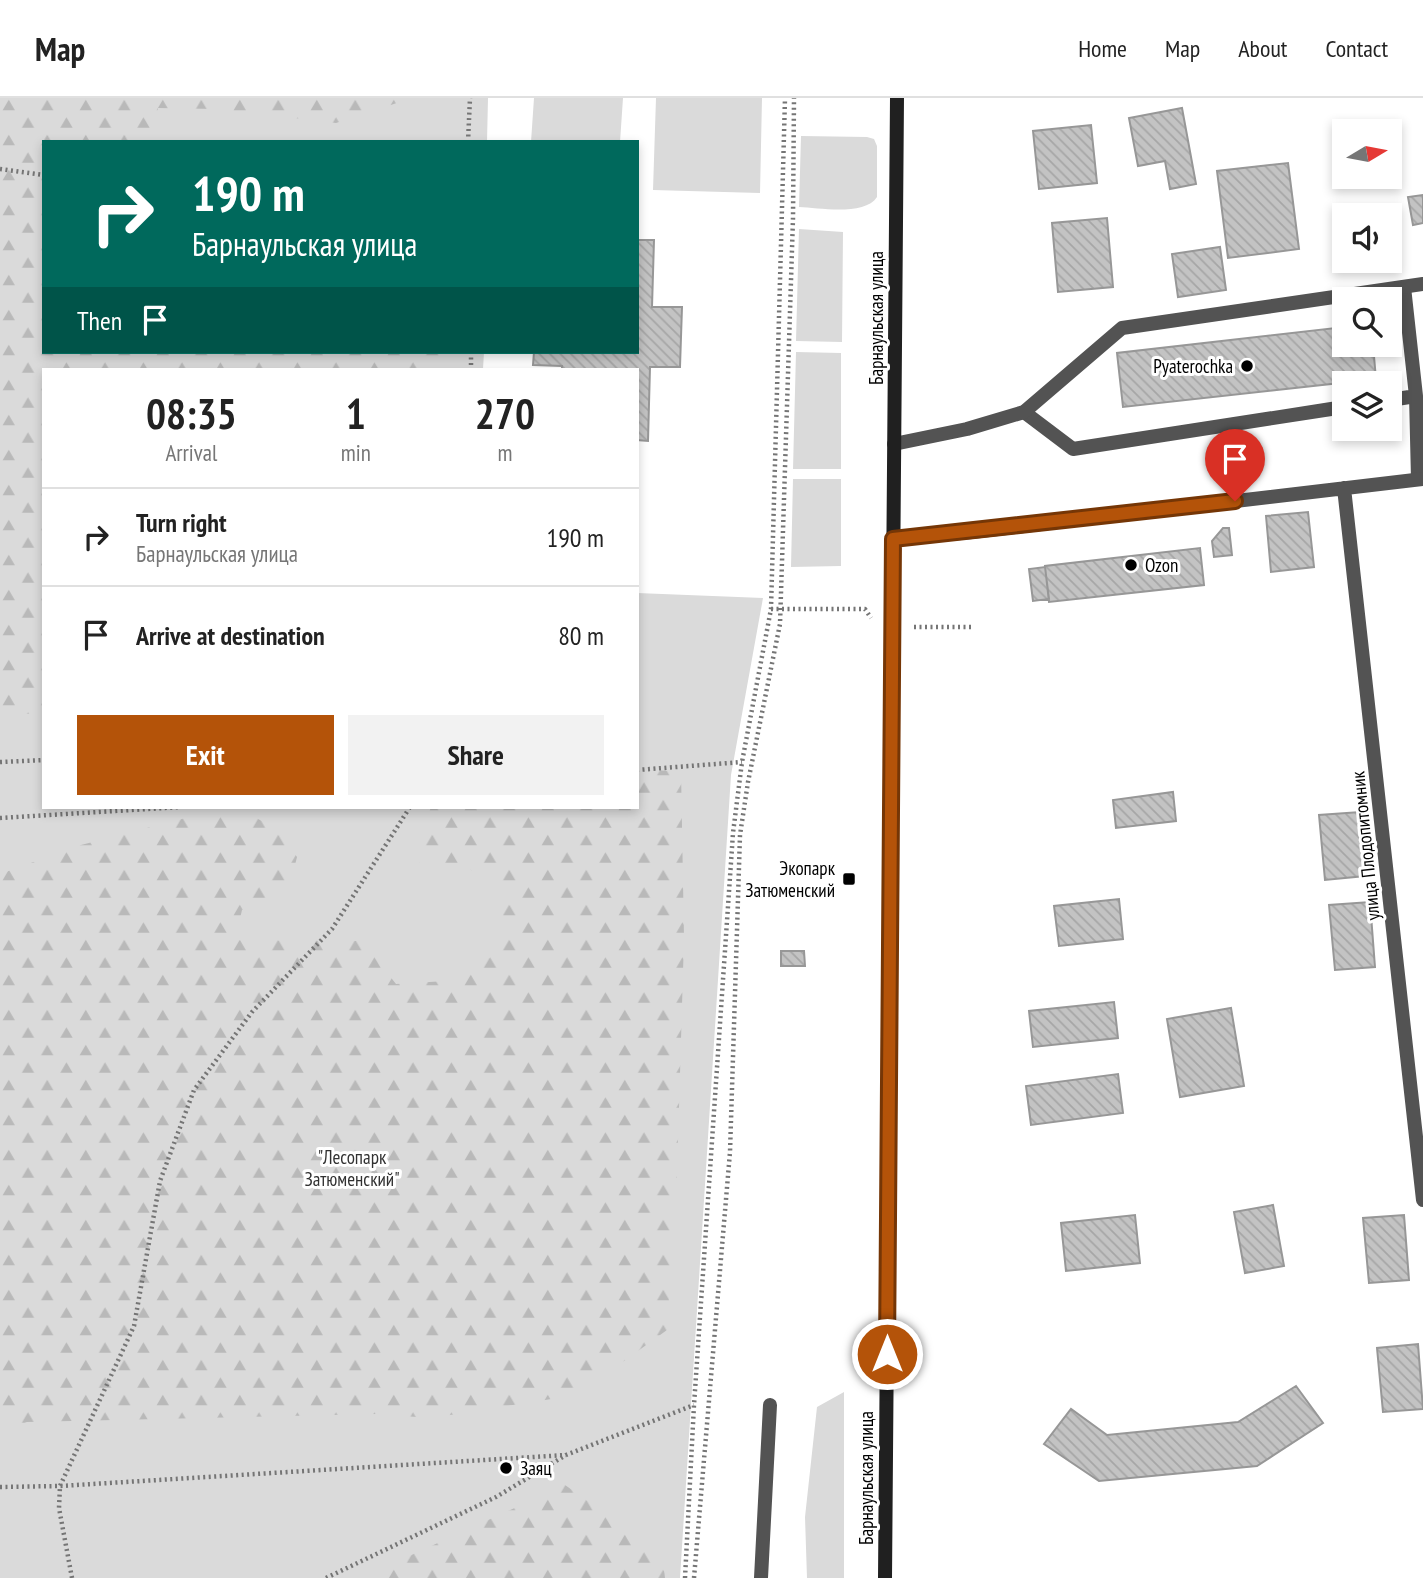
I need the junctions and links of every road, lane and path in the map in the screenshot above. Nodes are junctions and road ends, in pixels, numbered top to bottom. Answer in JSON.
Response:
{"nodes":[{"id":1,"x":470,"y":98,"type":"edge"},
{"id":2,"x":785,"y":98,"type":"edge"},
{"id":3,"x":794,"y":98,"type":"edge"},
{"id":4,"x":897,"y":98,"type":"edge"},
{"id":5,"x":468,"y":140,"type":"edge"},
{"id":6,"x":0,"y":169,"type":"edge"},
{"id":7,"x":42,"y":175,"type":"edge"},
{"id":8,"x":1423,"y":285,"type":"edge"},
{"id":9,"x":1404,"y":287,"type":"junction"},
{"id":10,"x":1416,"y":396,"type":"junction"},
{"id":11,"x":1402,"y":398,"type":"edge"},
{"id":12,"x":1332,"y":409,"type":"edge"},
{"id":13,"x":1024,"y":412,"type":"junction"},
{"id":14,"x":894,"y":444,"type":"junction"},
{"id":15,"x":1421,"y":479,"type":"edge"},
{"id":16,"x":1345,"y":488,"type":"junction"},
{"id":17,"x":893,"y":539,"type":"junction"},
{"id":18,"x":42,"y":760,"type":"edge"},
{"id":19,"x":0,"y":762,"type":"edge"},
{"id":20,"x":743,"y":762,"type":"junction"},
{"id":21,"x":639,"y":770,"type":"edge"},
{"id":22,"x":157,"y":809,"type":"edge"},
{"id":23,"x":409,"y":809,"type":"edge"},
{"id":24,"x":0,"y":818,"type":"edge"},
{"id":25,"x":1423,"y":1200,"type":"edge"},
{"id":26,"x":694,"y":1405,"type":"junction"},
{"id":27,"x":770,"y":1405,"type":"dead end"},
{"id":28,"x":566,"y":1455,"type":"junction"},
{"id":29,"x":60,"y":1486,"type":"junction"},
{"id":30,"x":0,"y":1488,"type":"edge"},
{"id":31,"x":72,"y":1578,"type":"edge"},
{"id":32,"x":326,"y":1578,"type":"edge"},
{"id":33,"x":685,"y":1578,"type":"edge"},
{"id":34,"x":694,"y":1578,"type":"edge"},
{"id":35,"x":761,"y":1578,"type":"edge"},
{"id":36,"x":885,"y":1578,"type":"edge"}],
"edges":[{"from":1,"to":5,"type":"path"},
{"from":2,"to":20,"type":"path"},
{"from":3,"to":34,"type":"path"},
{"from":4,"to":14,"type":"street","name":"Барнаульская улица"},
{"from":6,"to":7,"type":"path"},
{"from":8,"to":9,"type":"street"},
{"from":9,"to":10,"type":"street"},
{"from":9,"to":13,"type":"street"},
{"from":10,"to":11,"type":"street"},
{"from":10,"to":15,"type":"street"},
{"from":12,"to":13,"type":"street"},
{"from":13,"to":14,"type":"street"},
{"from":14,"to":17,"type":"street","name":"Барнаульская улица"},
{"from":15,"to":16,"type":"street"},
{"from":16,"to":17,"type":"street"},
{"from":16,"to":25,"type":"street","name":"улица Плодопитомник"},
{"from":17,"to":36,"type":"street","name":"Барнаульская улица"},
{"from":18,"to":19,"type":"path"},
{"from":20,"to":21,"type":"path"},
{"from":20,"to":26,"type":"path"},
{"from":22,"to":24,"type":"path"},
{"from":23,"to":29,"type":"path"},
{"from":26,"to":28,"type":"path"},
{"from":26,"to":33,"type":"path"},
{"from":27,"to":35,"type":"street"},
{"from":28,"to":29,"type":"path"},
{"from":28,"to":32,"type":"path"},
{"from":29,"to":30,"type":"path"},
{"from":29,"to":31,"type":"path"}]}
